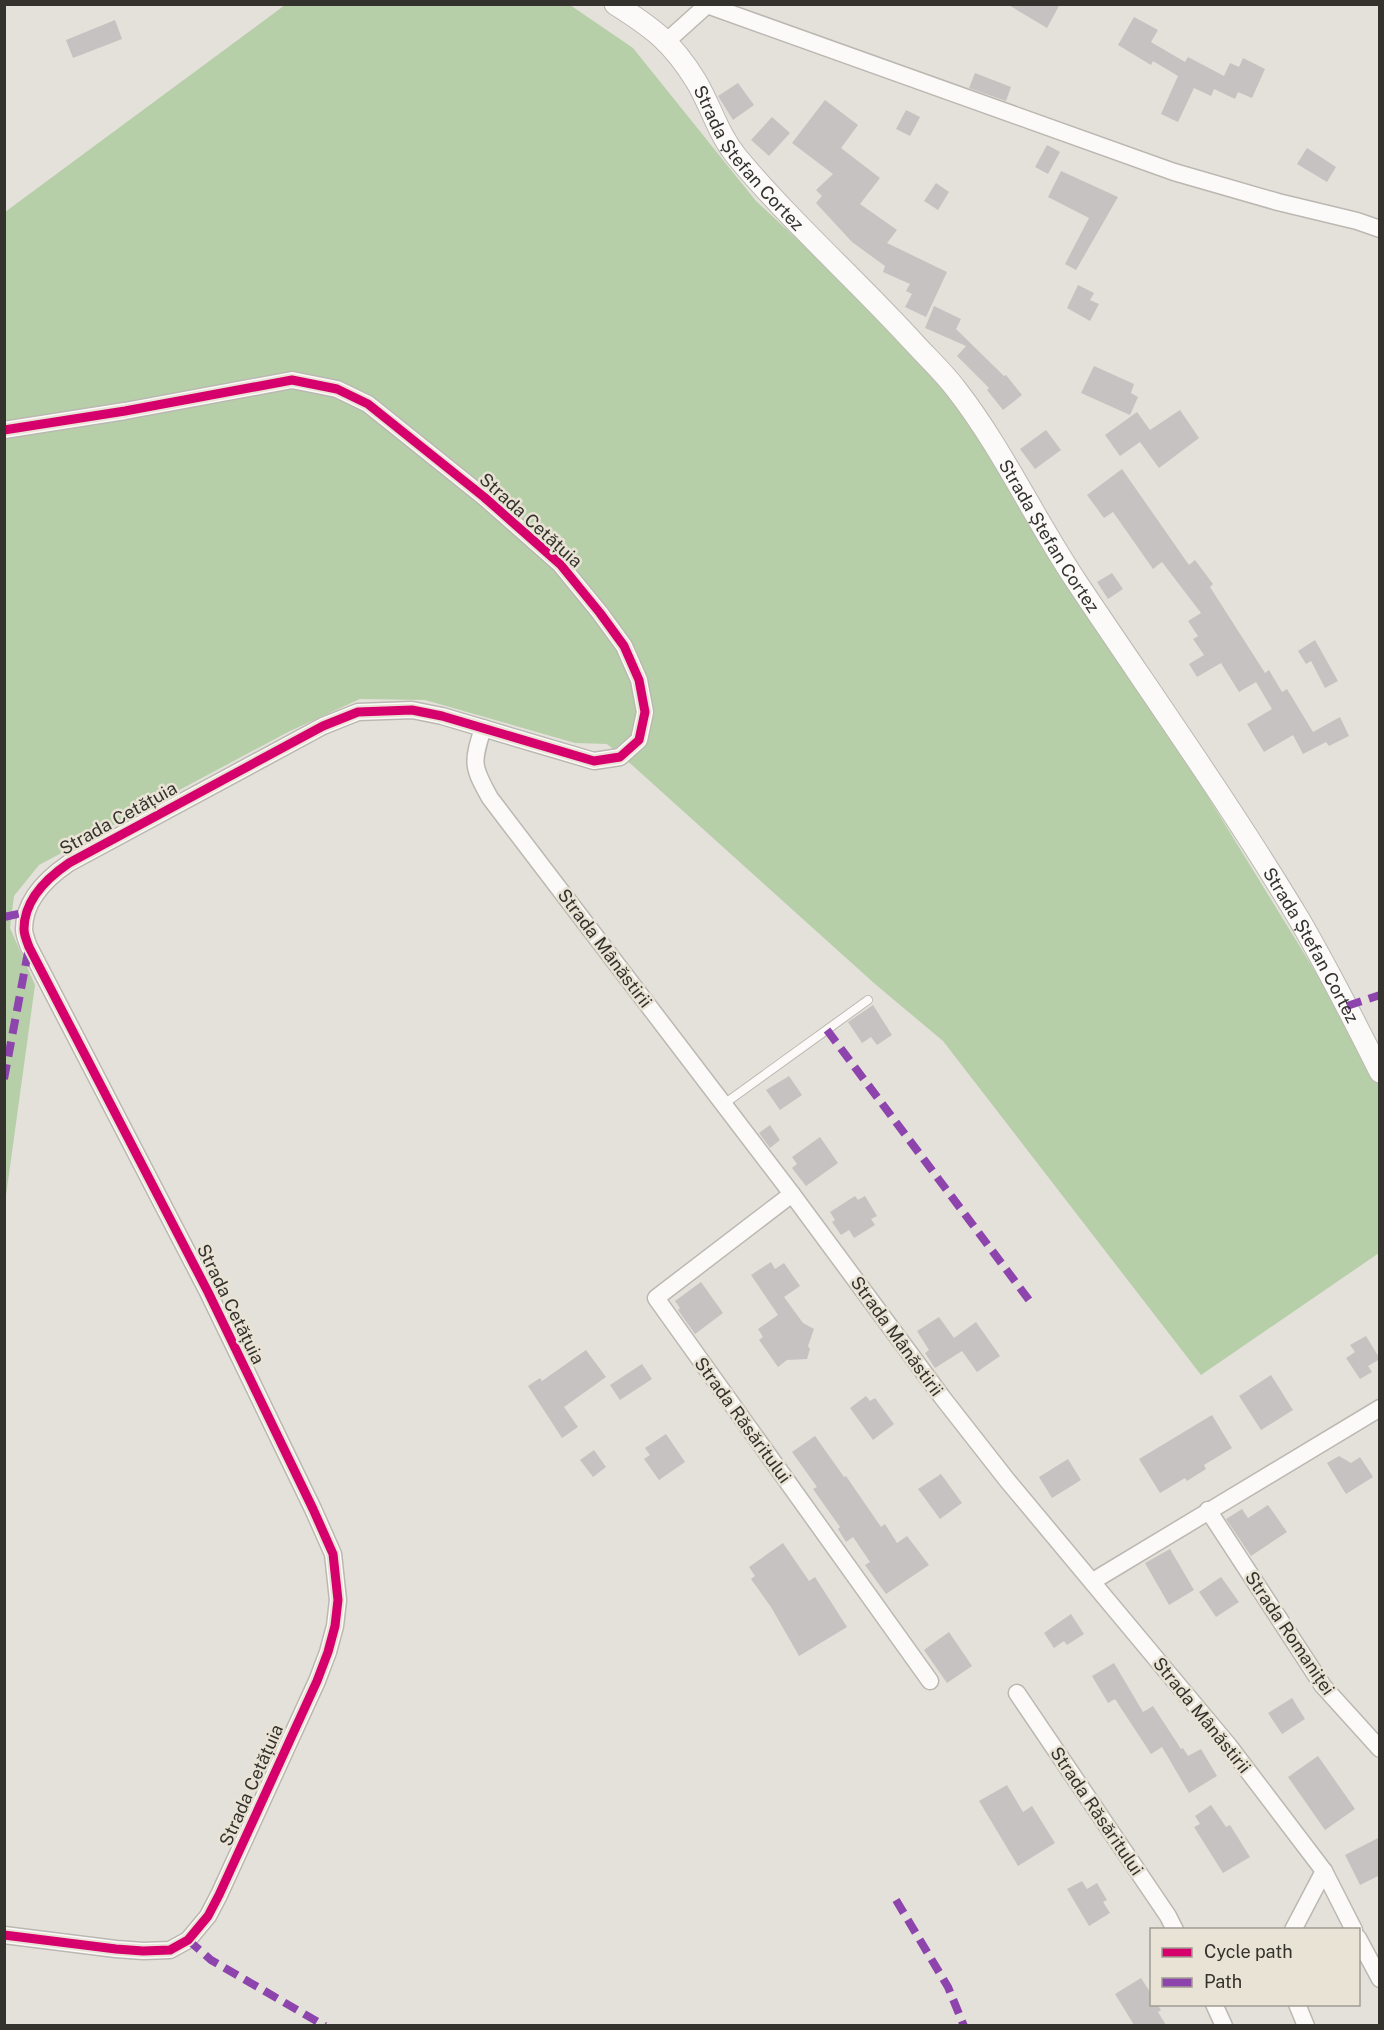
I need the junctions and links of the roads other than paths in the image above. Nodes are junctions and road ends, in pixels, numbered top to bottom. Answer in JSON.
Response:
{"nodes":[{"id":1,"x":615,"y":4,"type":"edge"},
{"id":2,"x":707,"y":5,"type":"edge"},
{"id":3,"x":667,"y":41,"type":"junction"},
{"id":4,"x":1380,"y":229,"type":"edge"},
{"id":5,"x":4,"y":430,"type":"edge"},
{"id":6,"x":483,"y":728,"type":"junction"},
{"id":7,"x":868,"y":1000,"type":"dead end"},
{"id":8,"x":1380,"y":1072,"type":"edge"},
{"id":9,"x":724,"y":1104,"type":"junction"},
{"id":10,"x":792,"y":1194,"type":"junction"},
{"id":11,"x":1380,"y":1408,"type":"edge"},
{"id":12,"x":1208,"y":1510,"type":"junction"},
{"id":13,"x":1093,"y":1581,"type":"junction"},
{"id":14,"x":930,"y":1681,"type":"dead end"},
{"id":15,"x":1017,"y":1693,"type":"dead end"},
{"id":16,"x":1380,"y":1749,"type":"edge"},
{"id":17,"x":1324,"y":1871,"type":"junction"},
{"id":18,"x":1174,"y":1928,"type":"edge"},
{"id":19,"x":1294,"y":1928,"type":"edge"},
{"id":20,"x":1353,"y":1928,"type":"edge"},
{"id":21,"x":4,"y":1935,"type":"edge"},
{"id":22,"x":1360,"y":1940,"type":"edge"},
{"id":23,"x":1380,"y":1979,"type":"edge"},
{"id":24,"x":1215,"y":2006,"type":"edge"},
{"id":25,"x":1298,"y":2006,"type":"edge"},
{"id":26,"x":1224,"y":2025,"type":"edge"},
{"id":27,"x":1306,"y":2025,"type":"edge"}],
"edges":[{"from":1,"to":3,"type":"street","name":"Strada Ștefan Cortez"},
{"from":2,"to":3,"type":"street"},
{"from":2,"to":4,"type":"street"},
{"from":3,"to":8,"type":"street","name":"Strada Ștefan Cortez"},
{"from":5,"to":6,"type":"street","name":"Strada Cetățuia"},
{"from":6,"to":9,"type":"street","name":"Strada Mânăstirii"},
{"from":6,"to":21,"type":"street","name":"Strada Cetățuia"},
{"from":7,"to":9,"type":"lane"},
{"from":9,"to":10,"type":"street","name":"Strada Mânăstirii"},
{"from":10,"to":13,"type":"street","name":"Strada Mânăstirii"},
{"from":10,"to":14,"type":"street","name":"Strada Răsăritului"},
{"from":11,"to":12,"type":"street"},
{"from":12,"to":13,"type":"street"},
{"from":12,"to":16,"type":"street","name":"Strada Romaniței"},
{"from":13,"to":17,"type":"street","name":"Strada Mânăstirii"},
{"from":15,"to":18,"type":"street","name":"Strada Răsăritului"},
{"from":17,"to":19,"type":"street"},
{"from":17,"to":20,"type":"street","name":"Strada Mânăstirii"},
{"from":22,"to":23,"type":"street"},
{"from":24,"to":26,"type":"street"},
{"from":25,"to":27,"type":"street"}]}
